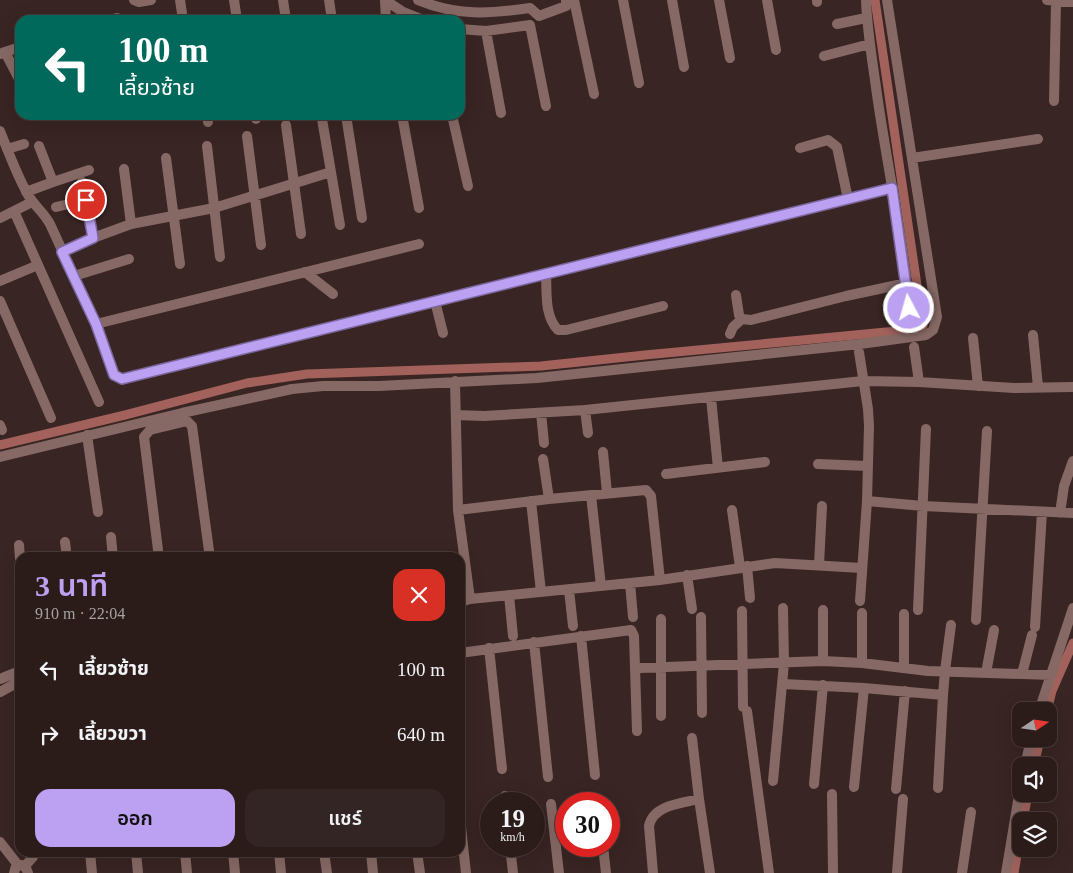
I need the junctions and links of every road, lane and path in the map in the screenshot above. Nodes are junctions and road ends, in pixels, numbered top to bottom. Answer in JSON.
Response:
{"nodes":[{"id":1,"x":134,"y":0,"type":"edge"},
{"id":2,"x":151,"y":0,"type":"edge"},
{"id":3,"x":180,"y":0,"type":"edge"},
{"id":4,"x":234,"y":0,"type":"edge"},
{"id":5,"x":283,"y":0,"type":"edge"},
{"id":6,"x":329,"y":0,"type":"edge"},
{"id":7,"x":385,"y":0,"type":"edge"},
{"id":8,"x":418,"y":0,"type":"edge"},
{"id":9,"x":566,"y":0,"type":"edge"},
{"id":10,"x":574,"y":0,"type":"edge"},
{"id":11,"x":623,"y":0,"type":"edge"},
{"id":12,"x":672,"y":0,"type":"edge"},
{"id":13,"x":719,"y":0,"type":"edge"},
{"id":14,"x":767,"y":0,"type":"edge"},
{"id":15,"x":866,"y":0,"type":"edge"},
{"id":16,"x":887,"y":0,"type":"edge"},
{"id":17,"x":1048,"y":0,"type":"edge"},
{"id":18,"x":1056,"y":1,"type":"edge"},
{"id":19,"x":1073,"y":2,"type":"edge"},
{"id":20,"x":531,"y":4,"type":"edge"},
{"id":21,"x":182,"y":15,"type":"edge"},
{"id":22,"x":237,"y":15,"type":"edge"},
{"id":23,"x":285,"y":15,"type":"edge"},
{"id":24,"x":331,"y":15,"type":"edge"},
{"id":25,"x":386,"y":15,"type":"edge"},
{"id":26,"x":410,"y":15,"type":"edge"},
{"id":27,"x":866,"y":18,"type":"junction"},
{"id":28,"x":837,"y":24,"type":"dead end"},
{"id":29,"x":465,"y":29,"type":"edge"},
{"id":30,"x":486,"y":31,"type":"junction"},
{"id":31,"x":870,"y":44,"type":"junction"},
{"id":32,"x":15,"y":49,"type":"edge"},
{"id":33,"x":776,"y":50,"type":"dead end"},
{"id":34,"x":2,"y":53,"type":"edge"},
{"id":35,"x":824,"y":56,"type":"dead end"},
{"id":36,"x":730,"y":58,"type":"dead end"},
{"id":37,"x":684,"y":67,"type":"dead end"},
{"id":38,"x":15,"y":73,"type":"edge"},
{"id":39,"x":639,"y":83,"type":"dead end"},
{"id":40,"x":594,"y":94,"type":"dead end"},
{"id":41,"x":1054,"y":101,"type":"dead end"},
{"id":42,"x":546,"y":106,"type":"dead end"},
{"id":43,"x":501,"y":114,"type":"dead end"},
{"id":44,"x":322,"y":120,"type":"edge"},
{"id":45,"x":347,"y":120,"type":"edge"},
{"id":46,"x":403,"y":120,"type":"edge"},
{"id":47,"x":453,"y":120,"type":"edge"},
{"id":48,"x":286,"y":125,"type":"dead end"},
{"id":49,"x":0,"y":131,"type":"edge"},
{"id":50,"x":247,"y":136,"type":"dead end"},
{"id":51,"x":1038,"y":139,"type":"dead end"},
{"id":52,"x":24,"y":144,"type":"dead end"},
{"id":53,"x":39,"y":146,"type":"dead end"},
{"id":54,"x":207,"y":146,"type":"dead end"},
{"id":55,"x":800,"y":148,"type":"dead end"},
{"id":56,"x":7,"y":149,"type":"junction"},
{"id":57,"x":166,"y":158,"type":"dead end"},
{"id":58,"x":912,"y":158,"type":"junction"},
{"id":59,"x":124,"y":169,"type":"dead end"},
{"id":60,"x":88,"y":170,"type":"dead end"},
{"id":61,"x":331,"y":172,"type":"junction"},
{"id":62,"x":53,"y":182,"type":"junction"},
{"id":63,"x":82,"y":182,"type":"dead end"},
{"id":64,"x":294,"y":183,"type":"junction"},
{"id":65,"x":468,"y":186,"type":"dead end"},
{"id":66,"x":892,"y":188,"type":"junction"},
{"id":67,"x":26,"y":192,"type":"junction"},
{"id":68,"x":254,"y":194,"type":"junction"},
{"id":69,"x":848,"y":199,"type":"junction"},
{"id":70,"x":86,"y":200,"type":"junction"},
{"id":71,"x":32,"y":202,"type":"junction"},
{"id":72,"x":56,"y":207,"type":"dead end"},
{"id":73,"x":214,"y":208,"type":"junction"},
{"id":74,"x":419,"y":208,"type":"dead end"},
{"id":75,"x":14,"y":211,"type":"junction"},
{"id":76,"x":173,"y":217,"type":"junction"},
{"id":77,"x":0,"y":218,"type":"edge"},
{"id":78,"x":362,"y":218,"type":"dead end"},
{"id":79,"x":131,"y":224,"type":"junction"},
{"id":80,"x":340,"y":224,"type":"dead end"},
{"id":81,"x":301,"y":234,"type":"dead end"},
{"id":82,"x":93,"y":238,"type":"junction"},
{"id":83,"x":419,"y":244,"type":"dead end"},
{"id":84,"x":261,"y":245,"type":"dead end"},
{"id":85,"x":62,"y":252,"type":"junction"},
{"id":86,"x":220,"y":257,"type":"dead end"},
{"id":87,"x":129,"y":259,"type":"dead end"},
{"id":88,"x":180,"y":264,"type":"dead end"},
{"id":89,"x":38,"y":265,"type":"junction"},
{"id":90,"x":305,"y":272,"type":"junction"},
{"id":91,"x":546,"y":273,"type":"junction"},
{"id":92,"x":74,"y":276,"type":"junction"},
{"id":93,"x":0,"y":281,"type":"edge"},
{"id":94,"x":907,"y":283,"type":"junction"},
{"id":95,"x":333,"y":294,"type":"dead end"},
{"id":96,"x":736,"y":295,"type":"dead end"},
{"id":97,"x":0,"y":301,"type":"edge"},
{"id":98,"x":436,"y":301,"type":"junction"},
{"id":99,"x":663,"y":306,"type":"dead end"},
{"id":100,"x":742,"y":319,"type":"junction"},
{"id":101,"x":96,"y":324,"type":"junction"},
{"id":102,"x":443,"y":333,"type":"dead end"},
{"id":103,"x":730,"y":334,"type":"dead end"},
{"id":104,"x":1032,"y":335,"type":"dead end"},
{"id":105,"x":973,"y":338,"type":"dead end"},
{"id":106,"x":912,"y":339,"type":"junction"},
{"id":107,"x":859,"y":352,"type":"dead end"},
{"id":108,"x":455,"y":381,"type":"junction"},
{"id":109,"x":863,"y":381,"type":"junction"},
{"id":110,"x":918,"y":382,"type":"junction"},
{"id":111,"x":978,"y":386,"type":"junction"},
{"id":112,"x":1038,"y":387,"type":"junction"},
{"id":113,"x":1073,"y":387,"type":"edge"},
{"id":114,"x":711,"y":398,"type":"junction"},
{"id":115,"x":98,"y":402,"type":"dead end"},
{"id":116,"x":586,"y":410,"type":"junction"},
{"id":117,"x":541,"y":414,"type":"junction"},
{"id":118,"x":456,"y":416,"type":"junction"},
{"id":119,"x":51,"y":418,"type":"dead end"},
{"id":120,"x":926,"y":429,"type":"dead end"},
{"id":121,"x":987,"y":431,"type":"dead end"},
{"id":122,"x":588,"y":433,"type":"dead end"},
{"id":123,"x":87,"y":435,"type":"junction"},
{"id":124,"x":544,"y":443,"type":"dead end"},
{"id":125,"x":603,"y":452,"type":"dead end"},
{"id":126,"x":0,"y":457,"type":"edge"},
{"id":127,"x":543,"y":459,"type":"dead end"},
{"id":128,"x":1073,"y":461,"type":"edge"},
{"id":129,"x":765,"y":462,"type":"dead end"},
{"id":130,"x":818,"y":464,"type":"dead end"},
{"id":131,"x":867,"y":466,"type":"junction"},
{"id":132,"x":718,"y":468,"type":"junction"},
{"id":133,"x":666,"y":474,"type":"dead end"},
{"id":134,"x":607,"y":493,"type":"junction"},
{"id":135,"x":591,"y":495,"type":"junction"},
{"id":136,"x":549,"y":499,"type":"junction"},
{"id":137,"x":531,"y":501,"type":"junction"},
{"id":138,"x":867,"y":501,"type":"junction"},
{"id":139,"x":822,"y":506,"type":"dead end"},
{"id":140,"x":923,"y":506,"type":"junction"},
{"id":141,"x":982,"y":509,"type":"junction"},
{"id":142,"x":458,"y":510,"type":"junction"},
{"id":143,"x":732,"y":510,"type":"dead end"},
{"id":144,"x":98,"y":512,"type":"dead end"},
{"id":145,"x":1042,"y":512,"type":"junction"},
{"id":146,"x":1060,"y":513,"type":"junction"},
{"id":147,"x":1073,"y":513,"type":"edge"},
{"id":148,"x":111,"y":537,"type":"dead end"},
{"id":149,"x":65,"y":542,"type":"dead end"},
{"id":150,"x":18,"y":545,"type":"dead end"},
{"id":151,"x":19,"y":552,"type":"edge"},
{"id":152,"x":66,"y":552,"type":"edge"},
{"id":153,"x":112,"y":552,"type":"edge"},
{"id":154,"x":158,"y":552,"type":"edge"},
{"id":155,"x":209,"y":552,"type":"edge"},
{"id":156,"x":461,"y":552,"type":"edge"},
{"id":157,"x":819,"y":565,"type":"junction"},
{"id":158,"x":743,"y":566,"type":"junction"},
{"id":159,"x":862,"y":568,"type":"junction"},
{"id":160,"x":687,"y":575,"type":"junction"},
{"id":161,"x":660,"y":580,"type":"junction"},
{"id":162,"x":630,"y":583,"type":"junction"},
{"id":163,"x":601,"y":586,"type":"junction"},
{"id":164,"x":569,"y":590,"type":"junction"},
{"id":165,"x":541,"y":592,"type":"junction"},
{"id":166,"x":509,"y":595,"type":"junction"},
{"id":167,"x":750,"y":598,"type":"dead end"},
{"id":168,"x":465,"y":600,"type":"edge"},
{"id":169,"x":860,"y":601,"type":"dead end"},
{"id":170,"x":782,"y":608,"type":"dead end"},
{"id":171,"x":692,"y":609,"type":"dead end"},
{"id":172,"x":823,"y":610,"type":"dead end"},
{"id":173,"x":918,"y":610,"type":"dead end"},
{"id":174,"x":742,"y":611,"type":"dead end"},
{"id":175,"x":862,"y":613,"type":"dead end"},
{"id":176,"x":904,"y":614,"type":"dead end"},
{"id":177,"x":701,"y":616,"type":"dead end"},
{"id":178,"x":633,"y":617,"type":"dead end"},
{"id":179,"x":1072,"y":617,"type":"edge"},
{"id":180,"x":661,"y":619,"type":"dead end"},
{"id":181,"x":976,"y":620,"type":"dead end"},
{"id":182,"x":951,"y":625,"type":"dead end"},
{"id":183,"x":573,"y":626,"type":"dead end"},
{"id":184,"x":994,"y":630,"type":"dead end"},
{"id":185,"x":513,"y":636,"type":"dead end"},
{"id":186,"x":581,"y":636,"type":"junction"},
{"id":187,"x":534,"y":642,"type":"junction"},
{"id":188,"x":489,"y":648,"type":"junction"},
{"id":189,"x":465,"y":652,"type":"edge"},
{"id":190,"x":823,"y":661,"type":"junction"},
{"id":191,"x":784,"y":663,"type":"junction"},
{"id":192,"x":862,"y":663,"type":"junction"},
{"id":193,"x":742,"y":664,"type":"junction"},
{"id":194,"x":702,"y":665,"type":"junction"},
{"id":195,"x":661,"y":667,"type":"junction"},
{"id":196,"x":904,"y":667,"type":"junction"},
{"id":197,"x":640,"y":668,"type":"dead end"},
{"id":198,"x":945,"y":672,"type":"junction"},
{"id":199,"x":986,"y":673,"type":"junction"},
{"id":200,"x":15,"y":674,"type":"edge"},
{"id":201,"x":1022,"y":674,"type":"junction"},
{"id":202,"x":1051,"y":675,"type":"junction"},
{"id":203,"x":0,"y":679,"type":"edge"},
{"id":204,"x":15,"y":684,"type":"edge"},
{"id":205,"x":783,"y":684,"type":"junction"},
{"id":206,"x":823,"y":685,"type":"junction"},
{"id":207,"x":864,"y":688,"type":"junction"},
{"id":208,"x":904,"y":691,"type":"junction"},
{"id":209,"x":0,"y":692,"type":"edge"},
{"id":210,"x":943,"y":695,"type":"junction"},
{"id":211,"x":1042,"y":702,"type":"edge"},
{"id":212,"x":702,"y":713,"type":"dead end"},
{"id":213,"x":661,"y":716,"type":"dead end"},
{"id":214,"x":637,"y":731,"type":"dead end"},
{"id":215,"x":692,"y":738,"type":"dead end"},
{"id":216,"x":502,"y":769,"type":"dead end"},
{"id":217,"x":594,"y":775,"type":"dead end"},
{"id":218,"x":548,"y":777,"type":"dead end"},
{"id":219,"x":773,"y":781,"type":"dead end"},
{"id":220,"x":814,"y":784,"type":"dead end"},
{"id":221,"x":854,"y":787,"type":"dead end"},
{"id":222,"x":938,"y":788,"type":"dead end"},
{"id":223,"x":896,"y":789,"type":"dead end"},
{"id":224,"x":832,"y":794,"type":"dead end"},
{"id":225,"x":699,"y":799,"type":"junction"},
{"id":226,"x":903,"y":799,"type":"dead end"},
{"id":227,"x":1018,"y":802,"type":"edge"},
{"id":228,"x":551,"y":804,"type":"dead end"},
{"id":229,"x":971,"y":812,"type":"dead end"},
{"id":230,"x":0,"y":842,"type":"edge"},
{"id":231,"x":33,"y":857,"type":"dead end"},
{"id":232,"x":90,"y":857,"type":"edge"},
{"id":233,"x":136,"y":857,"type":"edge"},
{"id":234,"x":185,"y":857,"type":"edge"},
{"id":235,"x":233,"y":857,"type":"edge"},
{"id":236,"x":279,"y":857,"type":"edge"},
{"id":237,"x":325,"y":857,"type":"edge"},
{"id":238,"x":372,"y":857,"type":"edge"},
{"id":239,"x":418,"y":857,"type":"edge"},
{"id":240,"x":464,"y":857,"type":"edge"},
{"id":241,"x":511,"y":857,"type":"edge"},
{"id":242,"x":604,"y":857,"type":"edge"},
{"id":243,"x":23,"y":870,"type":"edge"},
{"id":244,"x":92,"y":873,"type":"edge"},
{"id":245,"x":138,"y":873,"type":"edge"},
{"id":246,"x":187,"y":873,"type":"edge"},
{"id":247,"x":235,"y":873,"type":"edge"},
{"id":248,"x":281,"y":873,"type":"edge"},
{"id":249,"x":327,"y":873,"type":"edge"},
{"id":250,"x":374,"y":873,"type":"edge"},
{"id":251,"x":420,"y":873,"type":"edge"},
{"id":252,"x":466,"y":873,"type":"edge"},
{"id":253,"x":512,"y":873,"type":"edge"},
{"id":254,"x":559,"y":873,"type":"edge"},
{"id":255,"x":606,"y":873,"type":"edge"},
{"id":256,"x":653,"y":873,"type":"edge"},
{"id":257,"x":710,"y":873,"type":"edge"},
{"id":258,"x":769,"y":873,"type":"edge"},
{"id":259,"x":833,"y":873,"type":"edge"},
{"id":260,"x":897,"y":873,"type":"edge"},
{"id":261,"x":962,"y":873,"type":"edge"},
{"id":262,"x":1006,"y":873,"type":"edge"}],
"edges":[{"from":1,"to":2,"type":"street"},
{"from":3,"to":21,"type":"street"},
{"from":4,"to":22,"type":"street"},
{"from":5,"to":23,"type":"street"},
{"from":6,"to":24,"type":"street"},
{"from":7,"to":25,"type":"street"},
{"from":7,"to":26,"type":"street"},
{"from":8,"to":20,"type":"street"},
{"from":9,"to":20,"type":"street"},
{"from":10,"to":40,"type":"street"},
{"from":11,"to":39,"type":"street"},
{"from":12,"to":37,"type":"street"},
{"from":13,"to":36,"type":"street"},
{"from":14,"to":33,"type":"street"},
{"from":15,"to":27,"type":"street"},
{"from":16,"to":58,"type":"street"},
{"from":17,"to":18,"type":"street"},
{"from":18,"to":19,"type":"street"},
{"from":18,"to":41,"type":"street"},
{"from":27,"to":28,"type":"street"},
{"from":27,"to":31,"type":"street"},
{"from":29,"to":30,"type":"street"},
{"from":30,"to":42,"type":"street"},
{"from":30,"to":43,"type":"street"},
{"from":31,"to":35,"type":"street"},
{"from":31,"to":66,"type":"street"},
{"from":32,"to":34,"type":"street"},
{"from":34,"to":38,"type":"street"},
{"from":44,"to":61,"type":"street"},
{"from":45,"to":78,"type":"street"},
{"from":46,"to":74,"type":"street"},
{"from":47,"to":65,"type":"street"},
{"from":48,"to":64,"type":"street"},
{"from":49,"to":56,"type":"street"},
{"from":50,"to":68,"type":"street"},
{"from":51,"to":58,"type":"street"},
{"from":52,"to":56,"type":"street"},
{"from":53,"to":62,"type":"street"},
{"from":54,"to":73,"type":"street"},
{"from":55,"to":69,"type":"street"},
{"from":56,"to":67,"type":"street"},
{"from":57,"to":76,"type":"street"},
{"from":58,"to":106,"type":"street"},
{"from":59,"to":79,"type":"street"},
{"from":60,"to":62,"type":"street"},
{"from":61,"to":64,"type":"street"},
{"from":61,"to":80,"type":"street"},
{"from":62,"to":67,"type":"street"},
{"from":63,"to":70,"type":"street"},
{"from":64,"to":68,"type":"street"},
{"from":64,"to":81,"type":"street"},
{"from":66,"to":69,"type":"street"},
{"from":66,"to":94,"type":"street"},
{"from":67,"to":71,"type":"street"},
{"from":68,"to":73,"type":"street"},
{"from":68,"to":84,"type":"street"},
{"from":69,"to":91,"type":"street"},
{"from":70,"to":72,"type":"street"},
{"from":70,"to":82,"type":"street"},
{"from":71,"to":75,"type":"street"},
{"from":71,"to":85,"type":"street"},
{"from":73,"to":76,"type":"street"},
{"from":73,"to":86,"type":"street"},
{"from":75,"to":77,"type":"street"},
{"from":75,"to":89,"type":"street"},
{"from":76,"to":79,"type":"street"},
{"from":76,"to":88,"type":"street"},
{"from":79,"to":82,"type":"street"},
{"from":82,"to":85,"type":"street"},
{"from":83,"to":90,"type":"street"},
{"from":85,"to":92,"type":"street"},
{"from":87,"to":92,"type":"street"},
{"from":89,"to":93,"type":"street"},
{"from":89,"to":115,"type":"street"},
{"from":90,"to":95,"type":"street"},
{"from":90,"to":101,"type":"street"},
{"from":91,"to":98,"type":"street"},
{"from":91,"to":99,"type":"street"},
{"from":92,"to":101,"type":"street"},
{"from":94,"to":100,"type":"street"},
{"from":94,"to":106,"type":"street"},
{"from":96,"to":100,"type":"street"},
{"from":97,"to":119,"type":"street"},
{"from":98,"to":101,"type":"street"},
{"from":98,"to":102,"type":"street"},
{"from":100,"to":103,"type":"street"},
{"from":104,"to":112,"type":"street"},
{"from":105,"to":111,"type":"street"},
{"from":106,"to":108,"type":"street"},
{"from":106,"to":110,"type":"street"},
{"from":107,"to":109,"type":"street"},
{"from":108,"to":118,"type":"street"},
{"from":108,"to":123,"type":"street"},
{"from":109,"to":110,"type":"street"},
{"from":109,"to":114,"type":"street"},
{"from":109,"to":131,"type":"street"},
{"from":110,"to":111,"type":"street"},
{"from":111,"to":112,"type":"street"},
{"from":112,"to":113,"type":"street"},
{"from":114,"to":116,"type":"street"},
{"from":114,"to":132,"type":"street"},
{"from":116,"to":117,"type":"street"},
{"from":116,"to":122,"type":"street"},
{"from":117,"to":118,"type":"street"},
{"from":117,"to":124,"type":"street"},
{"from":118,"to":142,"type":"street"},
{"from":120,"to":140,"type":"street"},
{"from":121,"to":141,"type":"street"},
{"from":123,"to":126,"type":"street"},
{"from":123,"to":144,"type":"street"},
{"from":125,"to":134,"type":"street"},
{"from":127,"to":136,"type":"street"},
{"from":128,"to":146,"type":"street"},
{"from":129,"to":132,"type":"street"},
{"from":130,"to":131,"type":"street"},
{"from":131,"to":138,"type":"street"},
{"from":132,"to":133,"type":"street"},
{"from":134,"to":135,"type":"street"},
{"from":134,"to":161,"type":"street"},
{"from":135,"to":136,"type":"street"},
{"from":135,"to":163,"type":"street"},
{"from":136,"to":137,"type":"street"},
{"from":137,"to":142,"type":"street"},
{"from":137,"to":165,"type":"street"},
{"from":138,"to":140,"type":"street"},
{"from":138,"to":159,"type":"street"},
{"from":139,"to":157,"type":"street"},
{"from":140,"to":141,"type":"street"},
{"from":140,"to":173,"type":"street"},
{"from":141,"to":145,"type":"street"},
{"from":141,"to":181,"type":"street"},
{"from":142,"to":156,"type":"street"},
{"from":143,"to":158,"type":"street"},
{"from":145,"to":146,"type":"street"},
{"from":145,"to":201,"type":"street"},
{"from":146,"to":147,"type":"street"},
{"from":148,"to":153,"type":"street"},
{"from":149,"to":152,"type":"street"},
{"from":150,"to":151,"type":"street"},
{"from":154,"to":155,"type":"street"},
{"from":157,"to":158,"type":"street"},
{"from":157,"to":159,"type":"street"},
{"from":158,"to":160,"type":"street"},
{"from":158,"to":167,"type":"street"},
{"from":159,"to":169,"type":"street"},
{"from":160,"to":161,"type":"street"},
{"from":160,"to":171,"type":"street"},
{"from":161,"to":162,"type":"street"},
{"from":162,"to":163,"type":"street"},
{"from":162,"to":178,"type":"street"},
{"from":163,"to":164,"type":"street"},
{"from":164,"to":165,"type":"street"},
{"from":164,"to":183,"type":"street"},
{"from":165,"to":166,"type":"street"},
{"from":166,"to":168,"type":"street"},
{"from":166,"to":185,"type":"street"},
{"from":170,"to":191,"type":"street"},
{"from":172,"to":190,"type":"street"},
{"from":174,"to":193,"type":"street"},
{"from":175,"to":192,"type":"street"},
{"from":176,"to":196,"type":"street"},
{"from":177,"to":194,"type":"street"},
{"from":179,"to":202,"type":"street"},
{"from":180,"to":195,"type":"street"},
{"from":182,"to":198,"type":"street"},
{"from":184,"to":199,"type":"street"},
{"from":186,"to":187,"type":"street"},
{"from":186,"to":214,"type":"street"},
{"from":186,"to":217,"type":"street"},
{"from":187,"to":188,"type":"street"},
{"from":187,"to":218,"type":"street"},
{"from":188,"to":189,"type":"street"},
{"from":188,"to":216,"type":"street"},
{"from":190,"to":191,"type":"street"},
{"from":190,"to":192,"type":"street"},
{"from":191,"to":193,"type":"street"},
{"from":191,"to":205,"type":"street"},
{"from":192,"to":196,"type":"street"},
{"from":193,"to":194,"type":"street"},
{"from":193,"to":258,"type":"street"},
{"from":194,"to":195,"type":"street"},
{"from":194,"to":212,"type":"street"},
{"from":195,"to":197,"type":"street"},
{"from":195,"to":213,"type":"street"},
{"from":196,"to":198,"type":"street"},
{"from":198,"to":199,"type":"street"},
{"from":198,"to":210,"type":"street"},
{"from":199,"to":201,"type":"street"},
{"from":200,"to":203,"type":"street"},
{"from":201,"to":202,"type":"street"},
{"from":202,"to":211,"type":"street"},
{"from":204,"to":209,"type":"street"},
{"from":205,"to":206,"type":"street"},
{"from":205,"to":219,"type":"street"},
{"from":206,"to":207,"type":"street"},
{"from":206,"to":220,"type":"street"},
{"from":207,"to":208,"type":"street"},
{"from":207,"to":221,"type":"street"},
{"from":208,"to":210,"type":"street"},
{"from":208,"to":223,"type":"street"},
{"from":210,"to":222,"type":"street"},
{"from":215,"to":225,"type":"street"},
{"from":224,"to":259,"type":"street"},
{"from":225,"to":256,"type":"street"},
{"from":225,"to":257,"type":"street"},
{"from":226,"to":260,"type":"street"},
{"from":227,"to":262,"type":"street"},
{"from":228,"to":254,"type":"street"},
{"from":229,"to":261,"type":"street"},
{"from":230,"to":243,"type":"street"},
{"from":231,"to":243,"type":"street"},
{"from":232,"to":244,"type":"street"},
{"from":233,"to":245,"type":"street"},
{"from":234,"to":246,"type":"street"},
{"from":235,"to":247,"type":"street"},
{"from":236,"to":248,"type":"street"},
{"from":237,"to":249,"type":"street"},
{"from":238,"to":250,"type":"street"},
{"from":239,"to":251,"type":"street"},
{"from":240,"to":252,"type":"street"},
{"from":241,"to":253,"type":"street"},
{"from":242,"to":255,"type":"street"}]}
